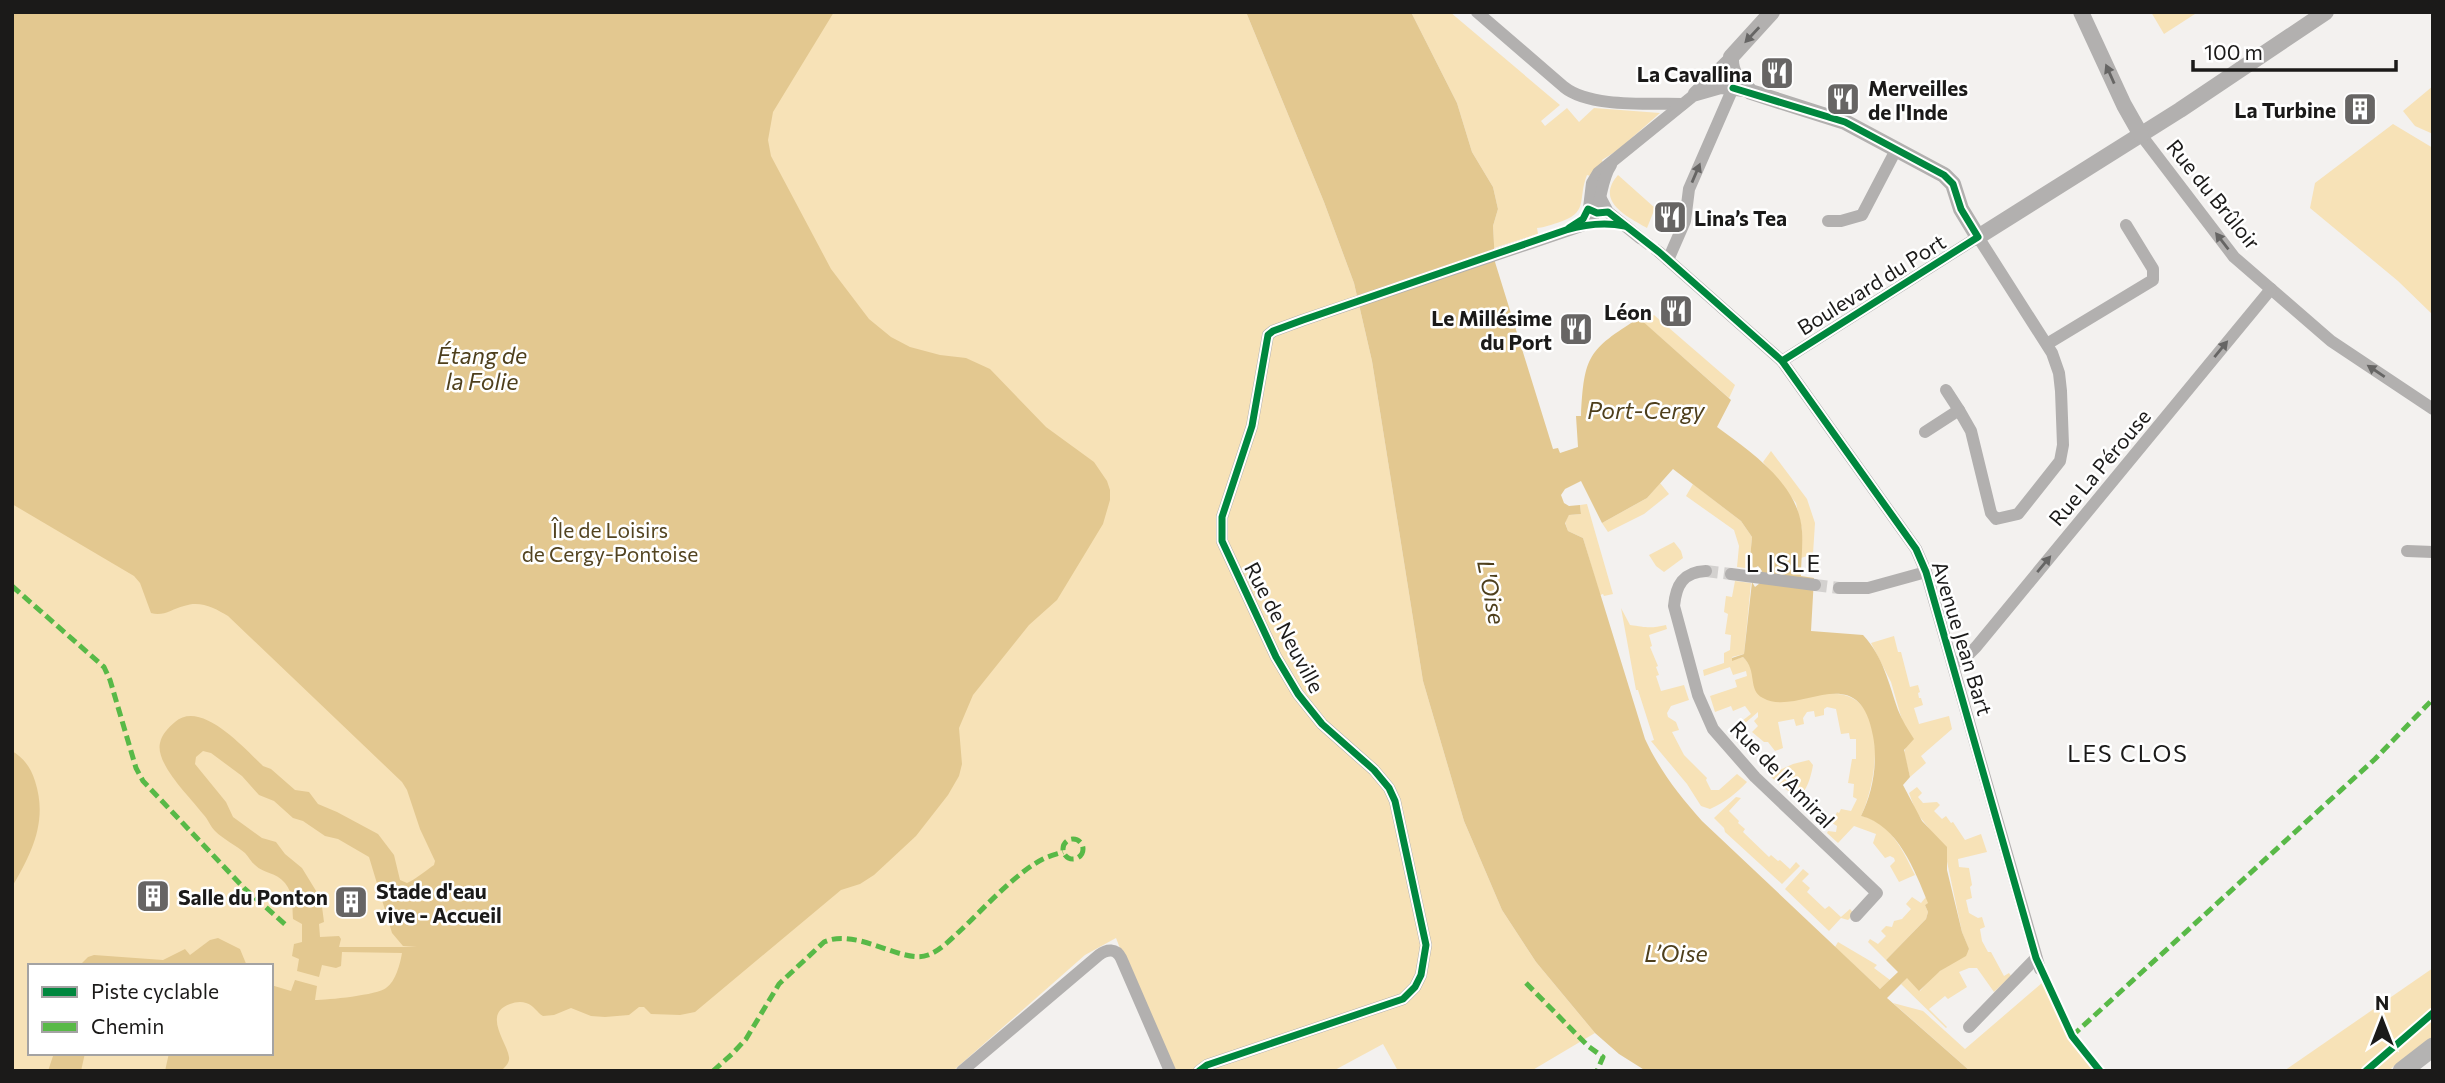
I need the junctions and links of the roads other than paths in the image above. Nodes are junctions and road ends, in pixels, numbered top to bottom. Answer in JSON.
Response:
{"nodes":[{"id":1,"x":1477,"y":12,"type":"edge"},
{"id":2,"x":1772,"y":12,"type":"edge"},
{"id":3,"x":2081,"y":12,"type":"edge"},
{"id":4,"x":2326,"y":12,"type":"edge"},
{"id":5,"x":1731,"y":57,"type":"junction"},
{"id":6,"x":1732,"y":88,"type":"junction"},
{"id":7,"x":1751,"y":92,"type":"junction"},
{"id":8,"x":1685,"y":102,"type":"junction"},
{"id":9,"x":2141,"y":135,"type":"junction"},
{"id":10,"x":1896,"y":148,"type":"junction"},
{"id":11,"x":1611,"y":164,"type":"junction"},
{"id":12,"x":1599,"y":195,"type":"junction"},
{"id":13,"x":1828,"y":220,"type":"dead end"},
{"id":14,"x":2126,"y":225,"type":"dead end"},
{"id":15,"x":1566,"y":230,"type":"junction"},
{"id":16,"x":1635,"y":234,"type":"tunnel mouth"},
{"id":17,"x":1978,"y":237,"type":"junction"},
{"id":18,"x":2271,"y":289,"type":"junction"},
{"id":19,"x":2047,"y":344,"type":"junction"},
{"id":20,"x":1782,"y":361,"type":"junction"},
{"id":21,"x":1946,"y":390,"type":"dead end"},
{"id":22,"x":2433,"y":409,"type":"edge"},
{"id":23,"x":1959,"y":410,"type":"junction"},
{"id":24,"x":1925,"y":432,"type":"dead end"},
{"id":25,"x":2407,"y":551,"type":"dead end"},
{"id":26,"x":2433,"y":552,"type":"edge"},
{"id":27,"x":1706,"y":571,"type":"tunnel mouth"},
{"id":28,"x":1926,"y":572,"type":"junction"},
{"id":29,"x":1734,"y":574,"type":"tunnel mouth"},
{"id":30,"x":1815,"y":585,"type":"tunnel mouth"},
{"id":31,"x":1839,"y":588,"type":"tunnel mouth"},
{"id":32,"x":1953,"y":664,"type":"junction"},
{"id":33,"x":1856,"y":916,"type":"dead end"},
{"id":34,"x":1969,"y":1027,"type":"dead end"},
{"id":35,"x":2433,"y":1047,"type":"edge"},
{"id":36,"x":961,"y":1071,"type":"edge"},
{"id":37,"x":1170,"y":1071,"type":"edge"},
{"id":38,"x":1199,"y":1071,"type":"edge"},
{"id":39,"x":2402,"y":1071,"type":"edge"}],
"edges":[{"from":1,"to":8,"type":"street"},
{"from":2,"to":5,"type":"street","name":"Rue de Neuville","one_way":true},
{"from":9,"to":3,"type":"street","name":"Rue du Brûloir","one_way":true},
{"from":4,"to":9,"type":"street","name":"Boulevard du Port"},
{"from":5,"to":7,"type":"street"},
{"from":5,"to":8,"type":"street","name":"Rue de Neuville"},
{"from":6,"to":7,"type":"street"},
{"from":6,"to":8,"type":"street","name":"Rue de Neuville"},
{"from":20,"to":6,"type":"street","name":"Avenue Jean Bart","one_way":true},
{"from":7,"to":10,"type":"street"},
{"from":8,"to":11,"type":"street","name":"Rue de Neuville"},
{"from":9,"to":17,"type":"street","name":"Boulevard du Port"},
{"from":18,"to":9,"type":"street","name":"Rue du Brûloir","one_way":true},
{"from":10,"to":13,"type":"street"},
{"from":10,"to":17,"type":"street"},
{"from":11,"to":12,"type":"street","name":"Rue de Neuville"},
{"from":11,"to":15,"type":"street","name":"Rue de Neuville"},
{"from":12,"to":15,"type":"street","name":"Rue de Neuville"},
{"from":12,"to":16,"type":"street"},
{"from":14,"to":19,"type":"street"},
{"from":15,"to":38,"type":"street","name":"Rue de Neuville"},
{"from":17,"to":19,"type":"street"},
{"from":17,"to":20,"type":"street","name":"Boulevard du Port"},
{"from":22,"to":18,"type":"street","name":"Rue du Brûloir","one_way":true},
{"from":32,"to":18,"type":"street","name":"Rue La Pérouse","one_way":true},
{"from":19,"to":23,"type":"street"},
{"from":20,"to":28,"type":"street","name":"Avenue Jean Bart"},
{"from":21,"to":23,"type":"street"},
{"from":23,"to":24,"type":"street"},
{"from":25,"to":26,"type":"street"},
{"from":27,"to":33,"type":"street","name":"Rue de l'Amiral"},
{"from":28,"to":31,"type":"street"},
{"from":28,"to":32,"type":"street","name":"Avenue Jean Bart"},
{"from":29,"to":30,"type":"street"},
{"from":32,"to":34,"type":"street","name":"Avenue Jean Bart"},
{"from":35,"to":39,"type":"main road"},
{"from":36,"to":37,"type":"street"}]}
